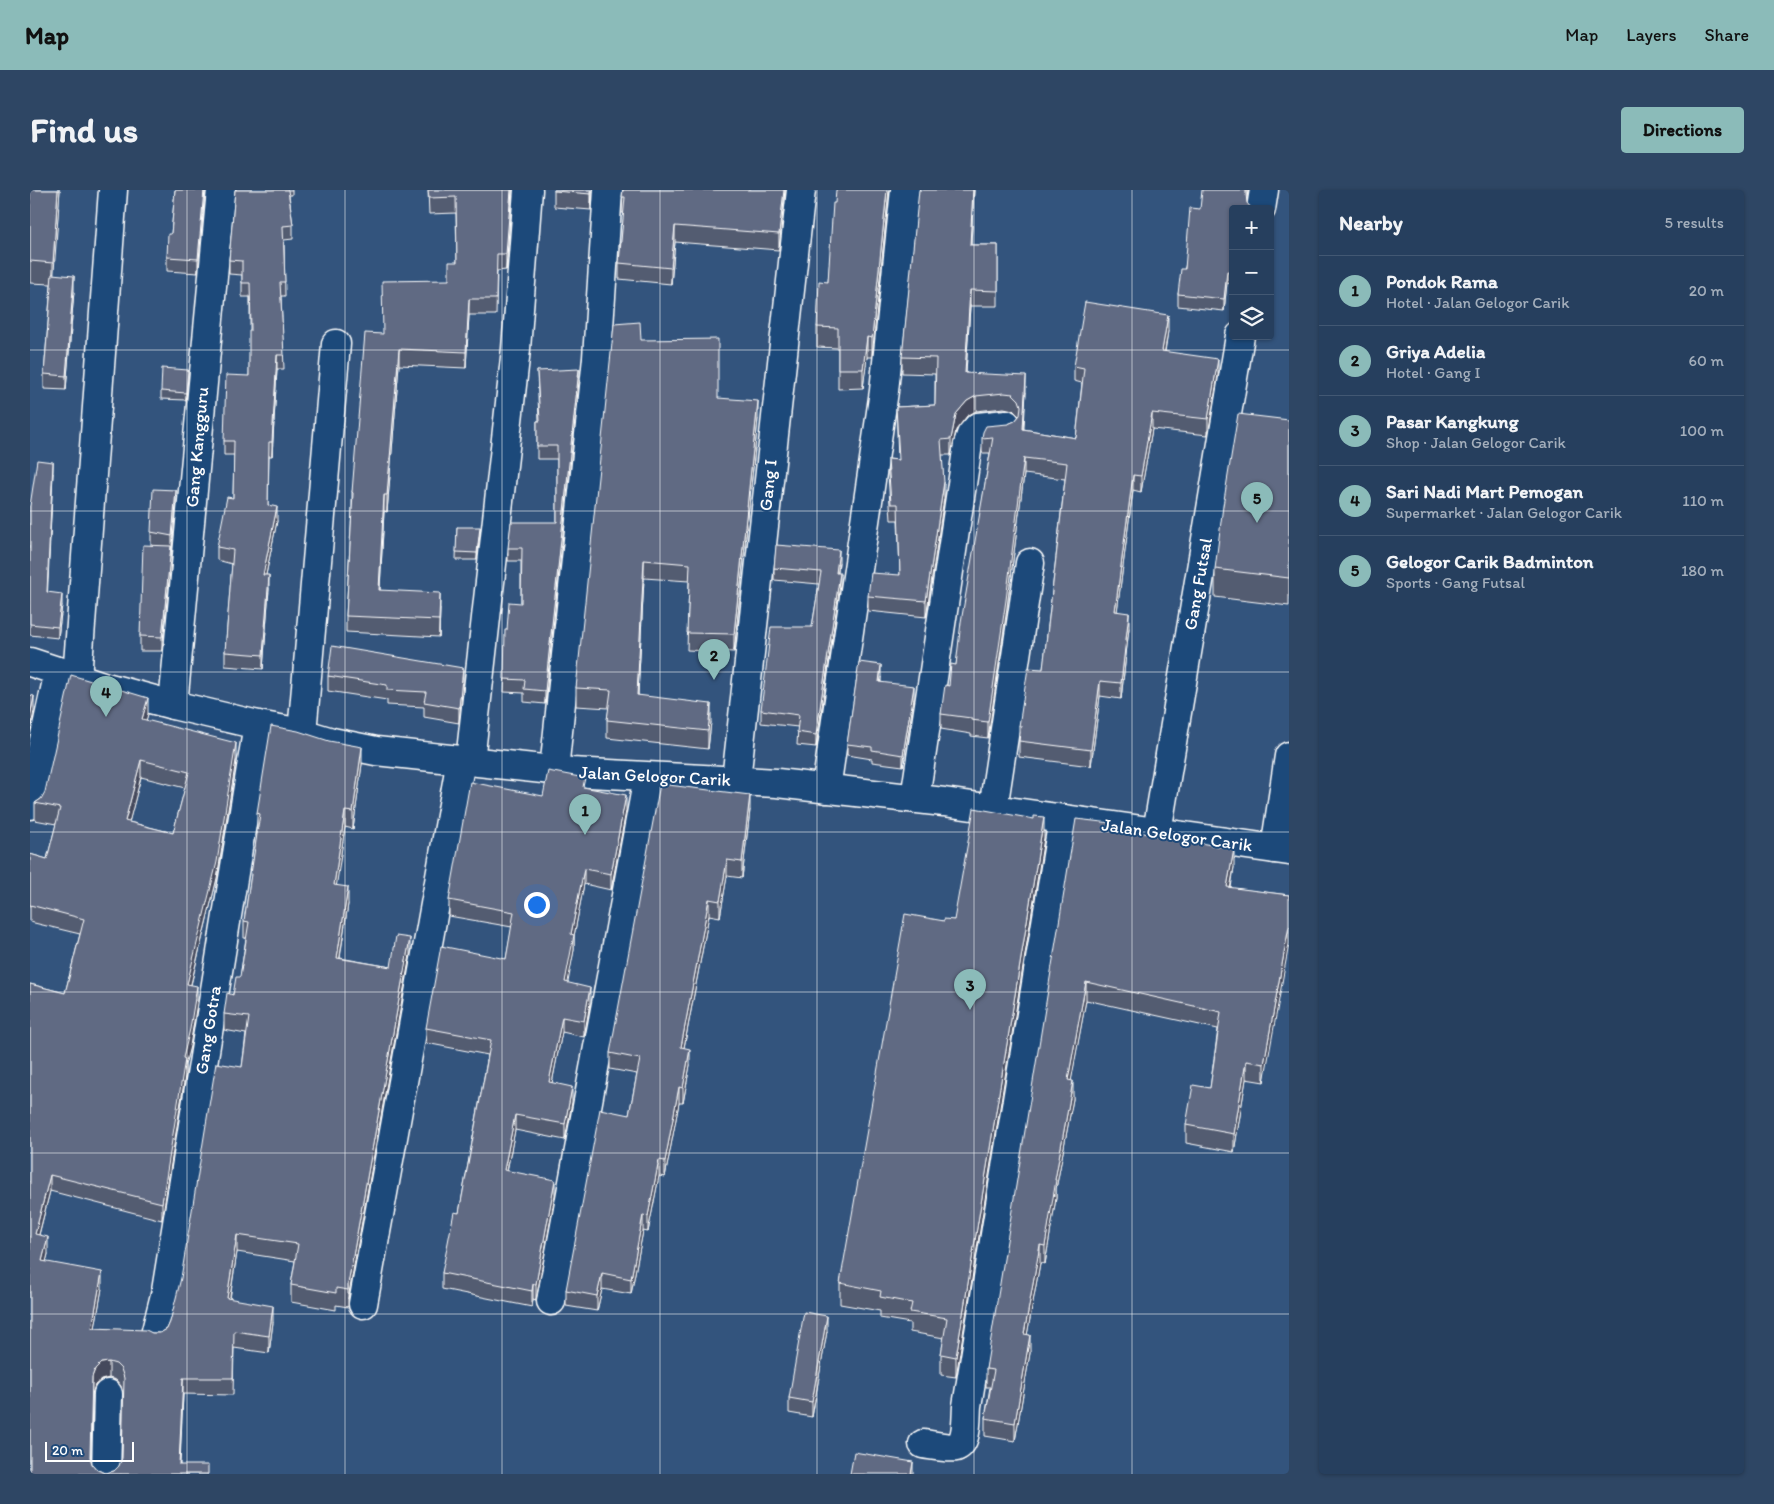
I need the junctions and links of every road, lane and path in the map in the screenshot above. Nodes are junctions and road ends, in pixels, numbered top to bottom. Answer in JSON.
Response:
{"nodes":[{"id":1,"x":113,"y":190,"type":"edge"},
{"id":2,"x":221,"y":190,"type":"edge"},
{"id":3,"x":528,"y":190,"type":"edge"},
{"id":4,"x":608,"y":190,"type":"edge"},
{"id":5,"x":801,"y":190,"type":"edge"},
{"id":6,"x":905,"y":190,"type":"edge"},
{"id":7,"x":1264,"y":190,"type":"edge"},
{"id":8,"x":1262,"y":205,"type":"edge"},
{"id":9,"x":1239,"y":340,"type":"edge"},
{"id":10,"x":336,"y":344,"type":"dead end"},
{"id":11,"x":1006,"y":424,"type":"edge"},
{"id":12,"x":1030,"y":563,"type":"dead end"},
{"id":13,"x":30,"y":662,"type":"edge"},
{"id":14,"x":68,"y":674,"type":"junction"},
{"id":15,"x":173,"y":705,"type":"junction"},
{"id":16,"x":258,"y":725,"type":"junction"},
{"id":17,"x":302,"y":733,"type":"junction"},
{"id":18,"x":1289,"y":756,"type":"edge"},
{"id":19,"x":465,"y":761,"type":"junction"},
{"id":20,"x":554,"y":770,"type":"junction"},
{"id":21,"x":648,"y":777,"type":"junction"},
{"id":22,"x":736,"y":780,"type":"junction"},
{"id":23,"x":826,"y":789,"type":"junction"},
{"id":24,"x":915,"y":798,"type":"junction"},
{"id":25,"x":30,"y":805,"type":"edge"},
{"id":26,"x":993,"y":809,"type":"junction"},
{"id":27,"x":1063,"y":819,"type":"junction"},
{"id":28,"x":1157,"y":832,"type":"junction"},
{"id":29,"x":1282,"y":850,"type":"edge"},
{"id":30,"x":551,"y":1300,"type":"dead end"},
{"id":31,"x":363,"y":1304,"type":"dead end"},
{"id":32,"x":155,"y":1334,"type":"edge"},
{"id":33,"x":108,"y":1394,"type":"dead end"},
{"id":34,"x":923,"y":1444,"type":"dead end"},
{"id":35,"x":106,"y":1474,"type":"edge"}],
"edges":[{"from":1,"to":14,"type":"street"},
{"from":2,"to":15,"type":"street","name":"Gang Kangguru"},
{"from":3,"to":19,"type":"street"},
{"from":4,"to":20,"type":"street"},
{"from":5,"to":22,"type":"street","name":"Gang I"},
{"from":6,"to":23,"type":"street"},
{"from":7,"to":8,"type":"street"},
{"from":9,"to":28,"type":"street","name":"Gang Futsal"},
{"from":10,"to":17,"type":"street"},
{"from":11,"to":24,"type":"street"},
{"from":12,"to":26,"type":"street"},
{"from":13,"to":14,"type":"street","name":"Jalan Gelogor Carik"},
{"from":14,"to":15,"type":"street","name":"Jalan Gelogor Carik"},
{"from":14,"to":25,"type":"street"},
{"from":15,"to":16,"type":"street","name":"Jalan Gelogor Carik"},
{"from":16,"to":17,"type":"street","name":"Jalan Gelogor Carik"},
{"from":16,"to":32,"type":"street","name":"Gang Gotra"},
{"from":17,"to":19,"type":"street","name":"Jalan Gelogor Carik"},
{"from":18,"to":29,"type":"street"},
{"from":19,"to":20,"type":"street","name":"Jalan Gelogor Carik"},
{"from":19,"to":31,"type":"street"},
{"from":20,"to":21,"type":"street","name":"Jalan Gelogor Carik"},
{"from":21,"to":22,"type":"street","name":"Jalan Gelogor Carik"},
{"from":21,"to":30,"type":"street"},
{"from":22,"to":23,"type":"street","name":"Jalan Gelogor Carik"},
{"from":23,"to":24,"type":"street","name":"Jalan Gelogor Carik"},
{"from":24,"to":26,"type":"street","name":"Jalan Gelogor Carik"},
{"from":26,"to":27,"type":"street","name":"Jalan Gelogor Carik"},
{"from":27,"to":28,"type":"street","name":"Jalan Gelogor Carik"},
{"from":27,"to":34,"type":"street"},
{"from":28,"to":29,"type":"street","name":"Jalan Gelogor Carik"},
{"from":33,"to":35,"type":"street"}]}
